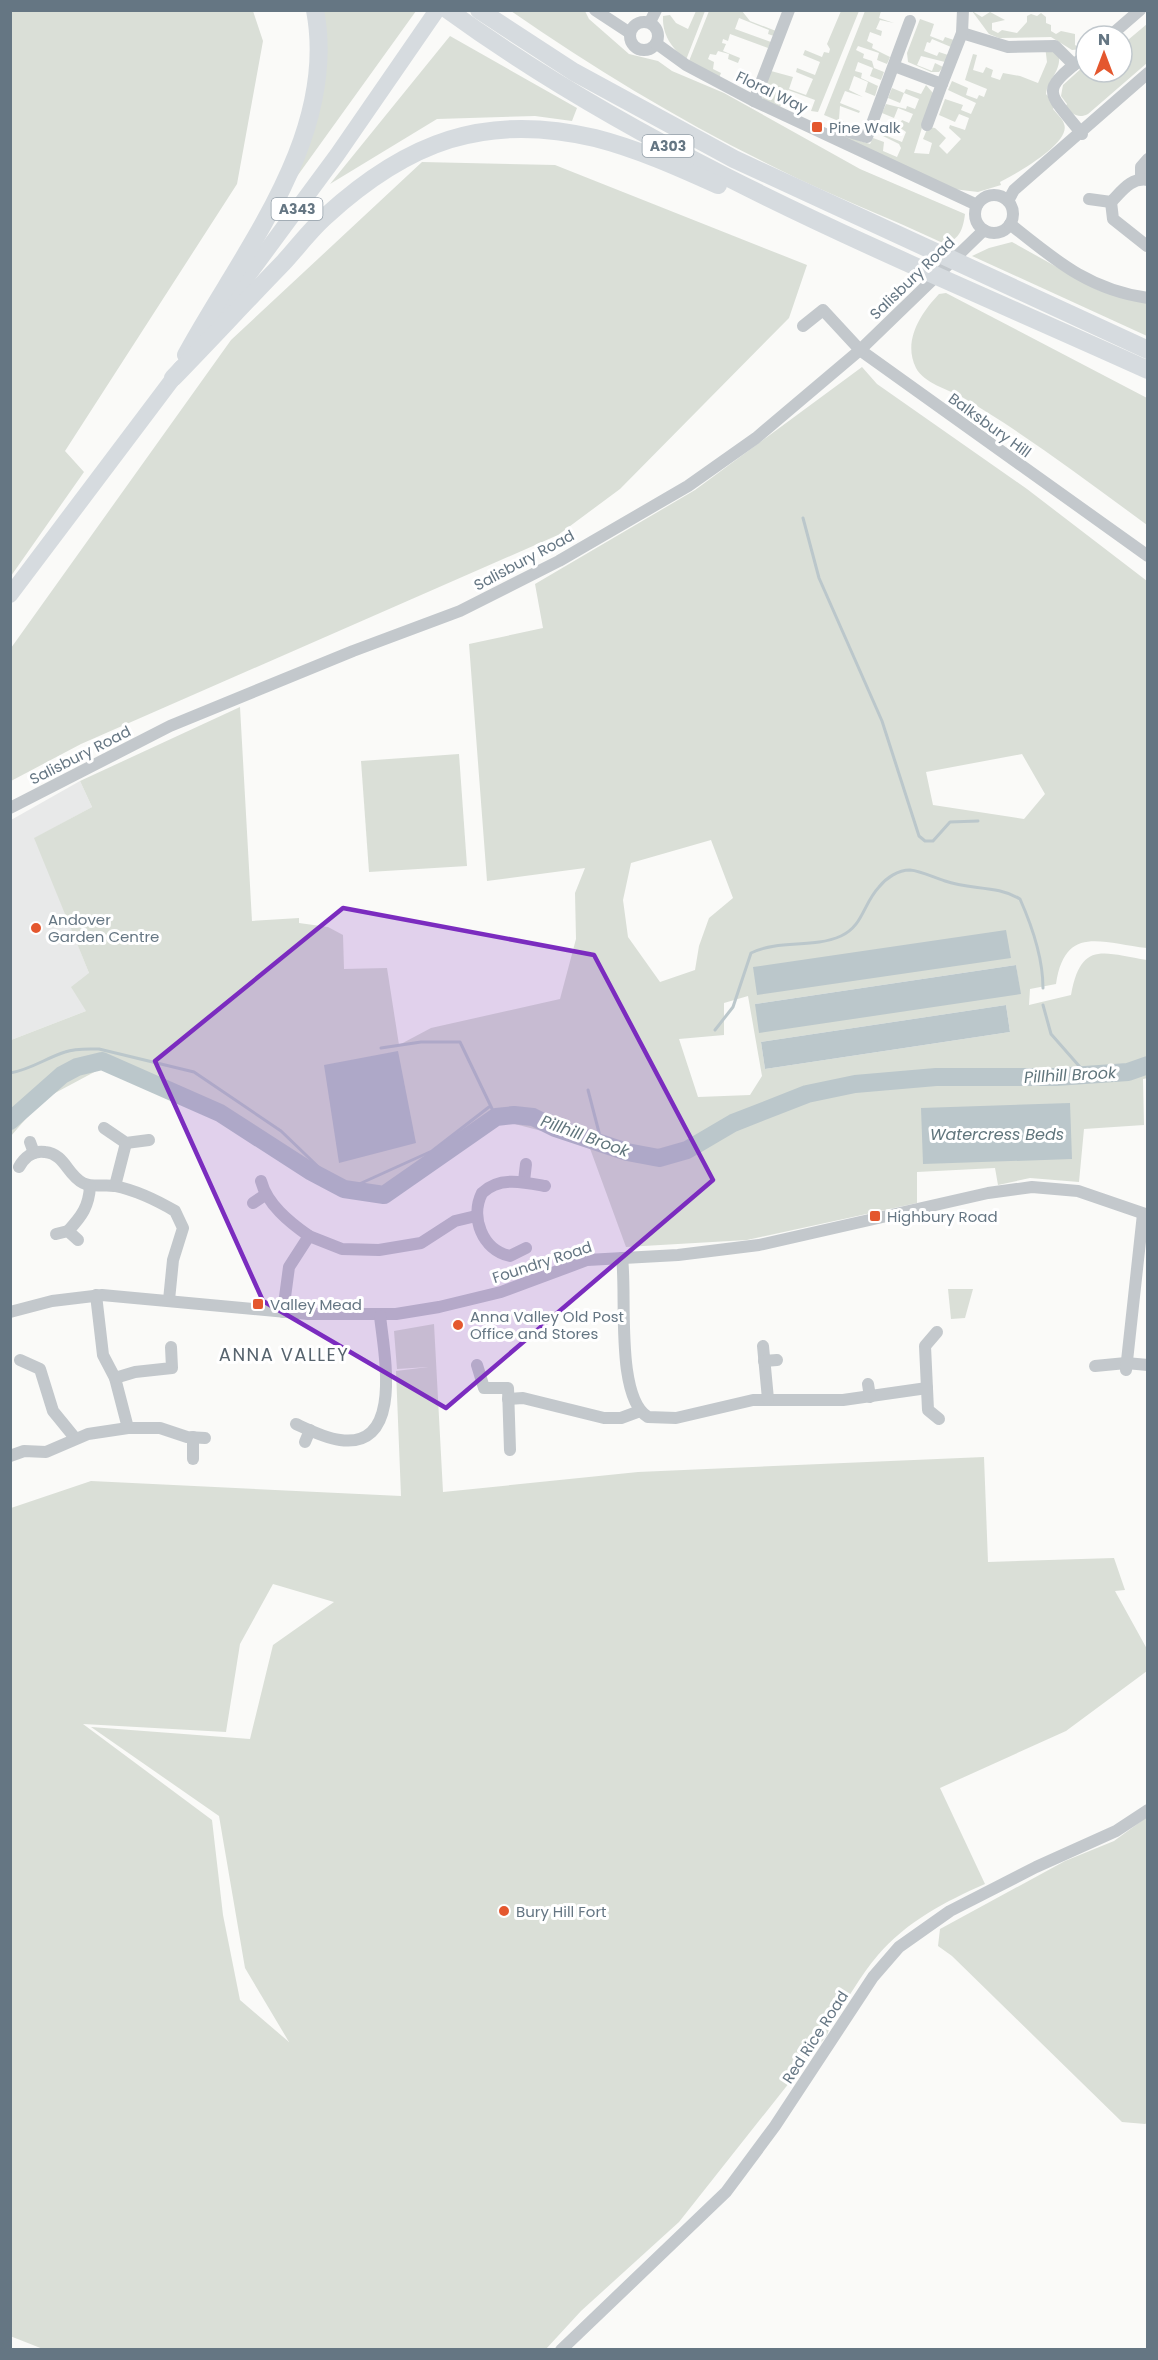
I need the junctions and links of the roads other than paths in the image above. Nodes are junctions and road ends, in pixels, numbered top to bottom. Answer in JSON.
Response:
{"nodes":[{"id":1,"x":315,"y":10,"type":"edge"},
{"id":2,"x":437,"y":10,"type":"edge"},
{"id":3,"x":448,"y":10,"type":"edge"},
{"id":4,"x":479,"y":10,"type":"edge"},
{"id":5,"x":490,"y":10,"type":"edge"},
{"id":6,"x":595,"y":10,"type":"edge"},
{"id":7,"x":656,"y":10,"type":"edge"},
{"id":8,"x":789,"y":10,"type":"edge"},
{"id":9,"x":963,"y":10,"type":"edge"},
{"id":10,"x":1140,"y":10,"type":"edge"},
{"id":11,"x":910,"y":21,"type":"dead end"},
{"id":12,"x":650,"y":22,"type":"junction"},
{"id":13,"x":1124,"y":24,"type":"edge"},
{"id":14,"x":502,"y":27,"type":"junction"},
{"id":15,"x":630,"y":33,"type":"junction"},
{"id":16,"x":962,"y":33,"type":"junction"},
{"id":17,"x":657,"y":44,"type":"junction"},
{"id":18,"x":1074,"y":56,"type":"edge"},
{"id":19,"x":1074,"y":65,"type":"edge"},
{"id":20,"x":894,"y":66,"type":"junction"},
{"id":21,"x":1148,"y":73,"type":"edge"},
{"id":22,"x":942,"y":84,"type":"junction"},
{"id":23,"x":754,"y":101,"type":"junction"},
{"id":24,"x":927,"y":125,"type":"dead end"},
{"id":25,"x":849,"y":132,"type":"dead end"},
{"id":26,"x":1082,"y":134,"type":"junction"},
{"id":27,"x":1148,"y":159,"type":"edge"},
{"id":28,"x":1144,"y":179,"type":"edge"},
{"id":29,"x":766,"y":196,"type":"junction"},
{"id":30,"x":1089,"y":199,"type":"dead end"},
{"id":31,"x":1008,"y":201,"type":"junction"},
{"id":32,"x":1112,"y":202,"type":"junction"},
{"id":33,"x":977,"y":205,"type":"junction"},
{"id":34,"x":1010,"y":224,"type":"junction"},
{"id":35,"x":984,"y":230,"type":"junction"},
{"id":36,"x":1147,"y":246,"type":"edge"},
{"id":37,"x":1148,"y":298,"type":"edge"},
{"id":38,"x":803,"y":326,"type":"dead end"},
{"id":39,"x":860,"y":350,"type":"junction"},
{"id":40,"x":1148,"y":350,"type":"edge"},
{"id":41,"x":1148,"y":370,"type":"edge"},
{"id":42,"x":173,"y":378,"type":"junction"},
{"id":43,"x":1148,"y":556,"type":"edge"},
{"id":44,"x":10,"y":595,"type":"edge"},
{"id":45,"x":10,"y":808,"type":"edge"},
{"id":46,"x":104,"y":1128,"type":"dead end"},
{"id":47,"x":149,"y":1140,"type":"dead end"},
{"id":48,"x":126,"y":1143,"type":"junction"},
{"id":49,"x":526,"y":1164,"type":"dead end"},
{"id":50,"x":19,"y":1167,"type":"dead end"},
{"id":51,"x":261,"y":1181,"type":"dead end"},
{"id":52,"x":524,"y":1182,"type":"junction"},
{"id":53,"x":90,"y":1186,"type":"junction"},
{"id":54,"x":115,"y":1186,"type":"junction"},
{"id":55,"x":545,"y":1186,"type":"dead end"},
{"id":56,"x":265,"y":1194,"type":"junction"},
{"id":57,"x":253,"y":1203,"type":"dead end"},
{"id":58,"x":1145,"y":1215,"type":"edge"},
{"id":59,"x":476,"y":1216,"type":"junction"},
{"id":60,"x":309,"y":1236,"type":"junction"},
{"id":61,"x":78,"y":1240,"type":"dead end"},
{"id":62,"x":526,"y":1248,"type":"dead end"},
{"id":63,"x":622,"y":1258,"type":"junction"},
{"id":64,"x":96,"y":1295,"type":"junction"},
{"id":65,"x":170,"y":1300,"type":"junction"},
{"id":66,"x":10,"y":1312,"type":"edge"},
{"id":67,"x":283,"y":1312,"type":"junction"},
{"id":68,"x":380,"y":1316,"type":"junction"},
{"id":69,"x":937,"y":1332,"type":"dead end"},
{"id":70,"x":763,"y":1346,"type":"dead end"},
{"id":71,"x":171,"y":1347,"type":"dead end"},
{"id":72,"x":17,"y":1360,"type":"edge"},
{"id":73,"x":477,"y":1365,"type":"dead end"},
{"id":74,"x":1148,"y":1365,"type":"edge"},
{"id":75,"x":1095,"y":1366,"type":"dead end"},
{"id":76,"x":1126,"y":1367,"type":"junction"},
{"id":77,"x":116,"y":1378,"type":"junction"},
{"id":78,"x":927,"y":1388,"type":"junction"},
{"id":79,"x":508,"y":1399,"type":"junction"},
{"id":80,"x":768,"y":1399,"type":"junction"},
{"id":81,"x":640,"y":1411,"type":"junction"},
{"id":82,"x":939,"y":1419,"type":"dead end"},
{"id":83,"x":296,"y":1424,"type":"dead end"},
{"id":84,"x":128,"y":1428,"type":"junction"},
{"id":85,"x":75,"y":1438,"type":"junction"},
{"id":86,"x":510,"y":1450,"type":"dead end"},
{"id":87,"x":10,"y":1456,"type":"edge"},
{"id":88,"x":193,"y":1459,"type":"dead end"},
{"id":89,"x":1148,"y":1810,"type":"edge"},
{"id":90,"x":561,"y":2349,"type":"edge"}],
"edges":[{"from":1,"to":42,"type":"highway"},
{"from":2,"to":42,"type":"main road","number":"A343"},
{"from":3,"to":29,"type":"highway","number":"A303"},
{"from":4,"to":14,"type":"highway","number":"A303"},
{"from":5,"to":14,"type":"highway"},
{"from":6,"to":15,"type":"street"},
{"from":7,"to":12,"type":"street"},
{"from":8,"to":23,"type":"street"},
{"from":9,"to":16,"type":"street"},
{"from":10,"to":13,"type":"street"},
{"from":11,"to":20,"type":"street"},
{"from":12,"to":15,"type":"street"},
{"from":12,"to":17,"type":"street"},
{"from":14,"to":40,"type":"highway","number":"A303"},
{"from":15,"to":17,"type":"street"},
{"from":16,"to":18,"type":"street"},
{"from":16,"to":22,"type":"street"},
{"from":17,"to":23,"type":"street","name":"Floral Way"},
{"from":19,"to":26,"type":"street"},
{"from":20,"to":22,"type":"street"},
{"from":20,"to":25,"type":"street"},
{"from":21,"to":26,"type":"street"},
{"from":22,"to":24,"type":"street"},
{"from":23,"to":33,"type":"street","name":"Floral Way"},
{"from":26,"to":31,"type":"street"},
{"from":27,"to":28,"type":"street"},
{"from":28,"to":32,"type":"street"},
{"from":29,"to":41,"type":"highway","number":"A303"},
{"from":29,"to":42,"type":"highway"},
{"from":30,"to":32,"type":"street"},
{"from":31,"to":33,"type":"street"},
{"from":31,"to":34,"type":"street"},
{"from":32,"to":36,"type":"street"},
{"from":33,"to":35,"type":"street"},
{"from":34,"to":35,"type":"street"},
{"from":34,"to":37,"type":"street"},
{"from":35,"to":39,"type":"street","name":"Salisbury Road"},
{"from":38,"to":39,"type":"street","name":"Balksbury Hill"},
{"from":39,"to":43,"type":"street","name":"Balksbury Hill"},
{"from":39,"to":45,"type":"street","name":"Salisbury Road"},
{"from":42,"to":44,"type":"main road","number":"A343"},
{"from":46,"to":48,"type":"street"},
{"from":47,"to":48,"type":"street"},
{"from":48,"to":54,"type":"street"},
{"from":49,"to":52,"type":"street"},
{"from":50,"to":53,"type":"street"},
{"from":51,"to":56,"type":"street"},
{"from":52,"to":55,"type":"street"},
{"from":52,"to":59,"type":"street"},
{"from":53,"to":54,"type":"street"},
{"from":53,"to":61,"type":"street"},
{"from":54,"to":65,"type":"street"},
{"from":56,"to":57,"type":"street"},
{"from":56,"to":60,"type":"street"},
{"from":58,"to":63,"type":"street","name":"Foundry Road"},
{"from":58,"to":76,"type":"street"},
{"from":59,"to":60,"type":"street"},
{"from":59,"to":62,"type":"street"},
{"from":60,"to":67,"type":"street"},
{"from":63,"to":68,"type":"street","name":"Foundry Road"},
{"from":63,"to":81,"type":"street"},
{"from":64,"to":65,"type":"street","name":"Foundry Road"},
{"from":64,"to":66,"type":"street","name":"Foundry Road"},
{"from":64,"to":77,"type":"street"},
{"from":65,"to":67,"type":"street","name":"Foundry Road"},
{"from":67,"to":68,"type":"street","name":"Foundry Road"},
{"from":68,"to":83,"type":"street"},
{"from":69,"to":78,"type":"street"},
{"from":70,"to":80,"type":"street"},
{"from":71,"to":77,"type":"street"},
{"from":72,"to":85,"type":"street"},
{"from":73,"to":79,"type":"street"},
{"from":74,"to":76,"type":"street"},
{"from":75,"to":76,"type":"street"},
{"from":77,"to":84,"type":"street"},
{"from":78,"to":80,"type":"street"},
{"from":78,"to":82,"type":"street"},
{"from":79,"to":81,"type":"street"},
{"from":79,"to":86,"type":"street"},
{"from":80,"to":81,"type":"street"},
{"from":84,"to":85,"type":"street"},
{"from":84,"to":88,"type":"street"},
{"from":85,"to":87,"type":"street"},
{"from":89,"to":90,"type":"street","name":"Red Rice Road"}]}
